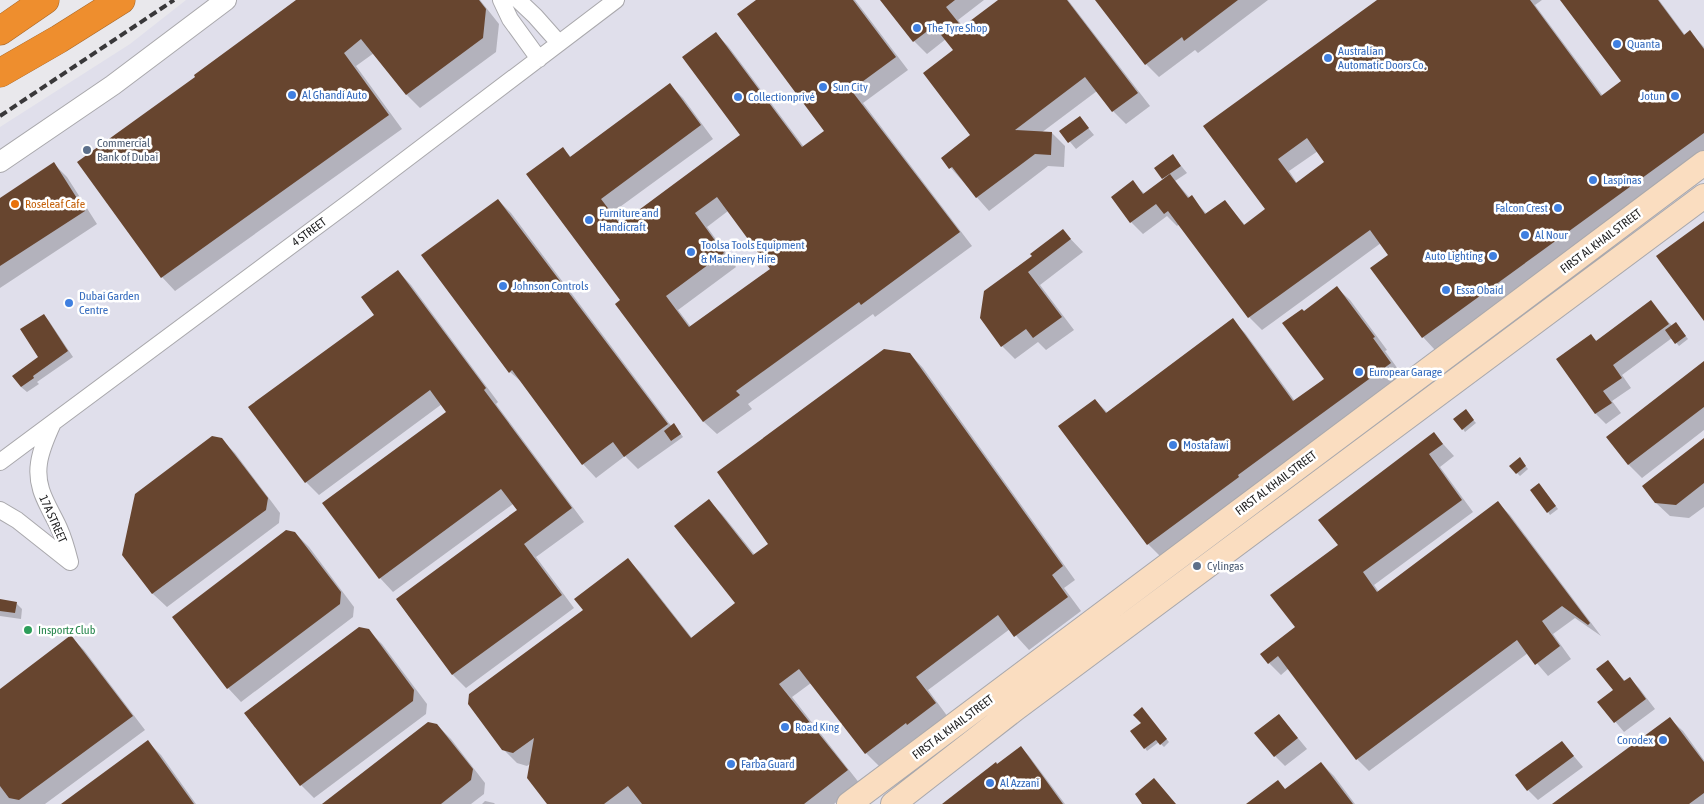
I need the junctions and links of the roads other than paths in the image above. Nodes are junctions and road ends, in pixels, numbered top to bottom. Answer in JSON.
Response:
{"nodes":[{"id":1,"x":45,"y":0,"type":"edge"},
{"id":2,"x":121,"y":0,"type":"edge"},
{"id":3,"x":226,"y":0,"type":"edge"},
{"id":4,"x":501,"y":0,"type":"edge"},
{"id":5,"x":518,"y":0,"type":"edge"},
{"id":6,"x":616,"y":0,"type":"edge"},
{"id":7,"x":0,"y":31,"type":"edge"},
{"id":8,"x":559,"y":43,"type":"junction"},
{"id":9,"x":538,"y":59,"type":"junction"},
{"id":10,"x":0,"y":73,"type":"edge"},
{"id":11,"x":0,"y":162,"type":"edge"},
{"id":12,"x":1704,"y":163,"type":"edge"},
{"id":13,"x":1704,"y":196,"type":"edge"},
{"id":14,"x":54,"y":421,"type":"junction"},
{"id":15,"x":0,"y":462,"type":"edge"},
{"id":16,"x":0,"y":510,"type":"edge"},
{"id":17,"x":849,"y":804,"type":"edge"},
{"id":18,"x":892,"y":804,"type":"edge"}],
"edges":[{"from":1,"to":7,"type":"highway"},
{"from":2,"to":10,"type":"highway"},
{"from":3,"to":11,"type":"street"},
{"from":4,"to":9,"type":"street"},
{"from":5,"to":8,"type":"street"},
{"from":6,"to":8,"type":"street","name":"4 STREET"},
{"from":8,"to":9,"type":"street","name":"4 STREET"},
{"from":9,"to":14,"type":"street","name":"4 STREET"},
{"from":12,"to":17,"type":"main road","name":"FIRST AL KHAIL STREET"},
{"from":13,"to":18,"type":"main road","name":"FIRST AL KHAIL STREET"},
{"from":14,"to":15,"type":"street","name":"4 STREET"},
{"from":14,"to":16,"type":"street","name":"17A STREET"}]}
